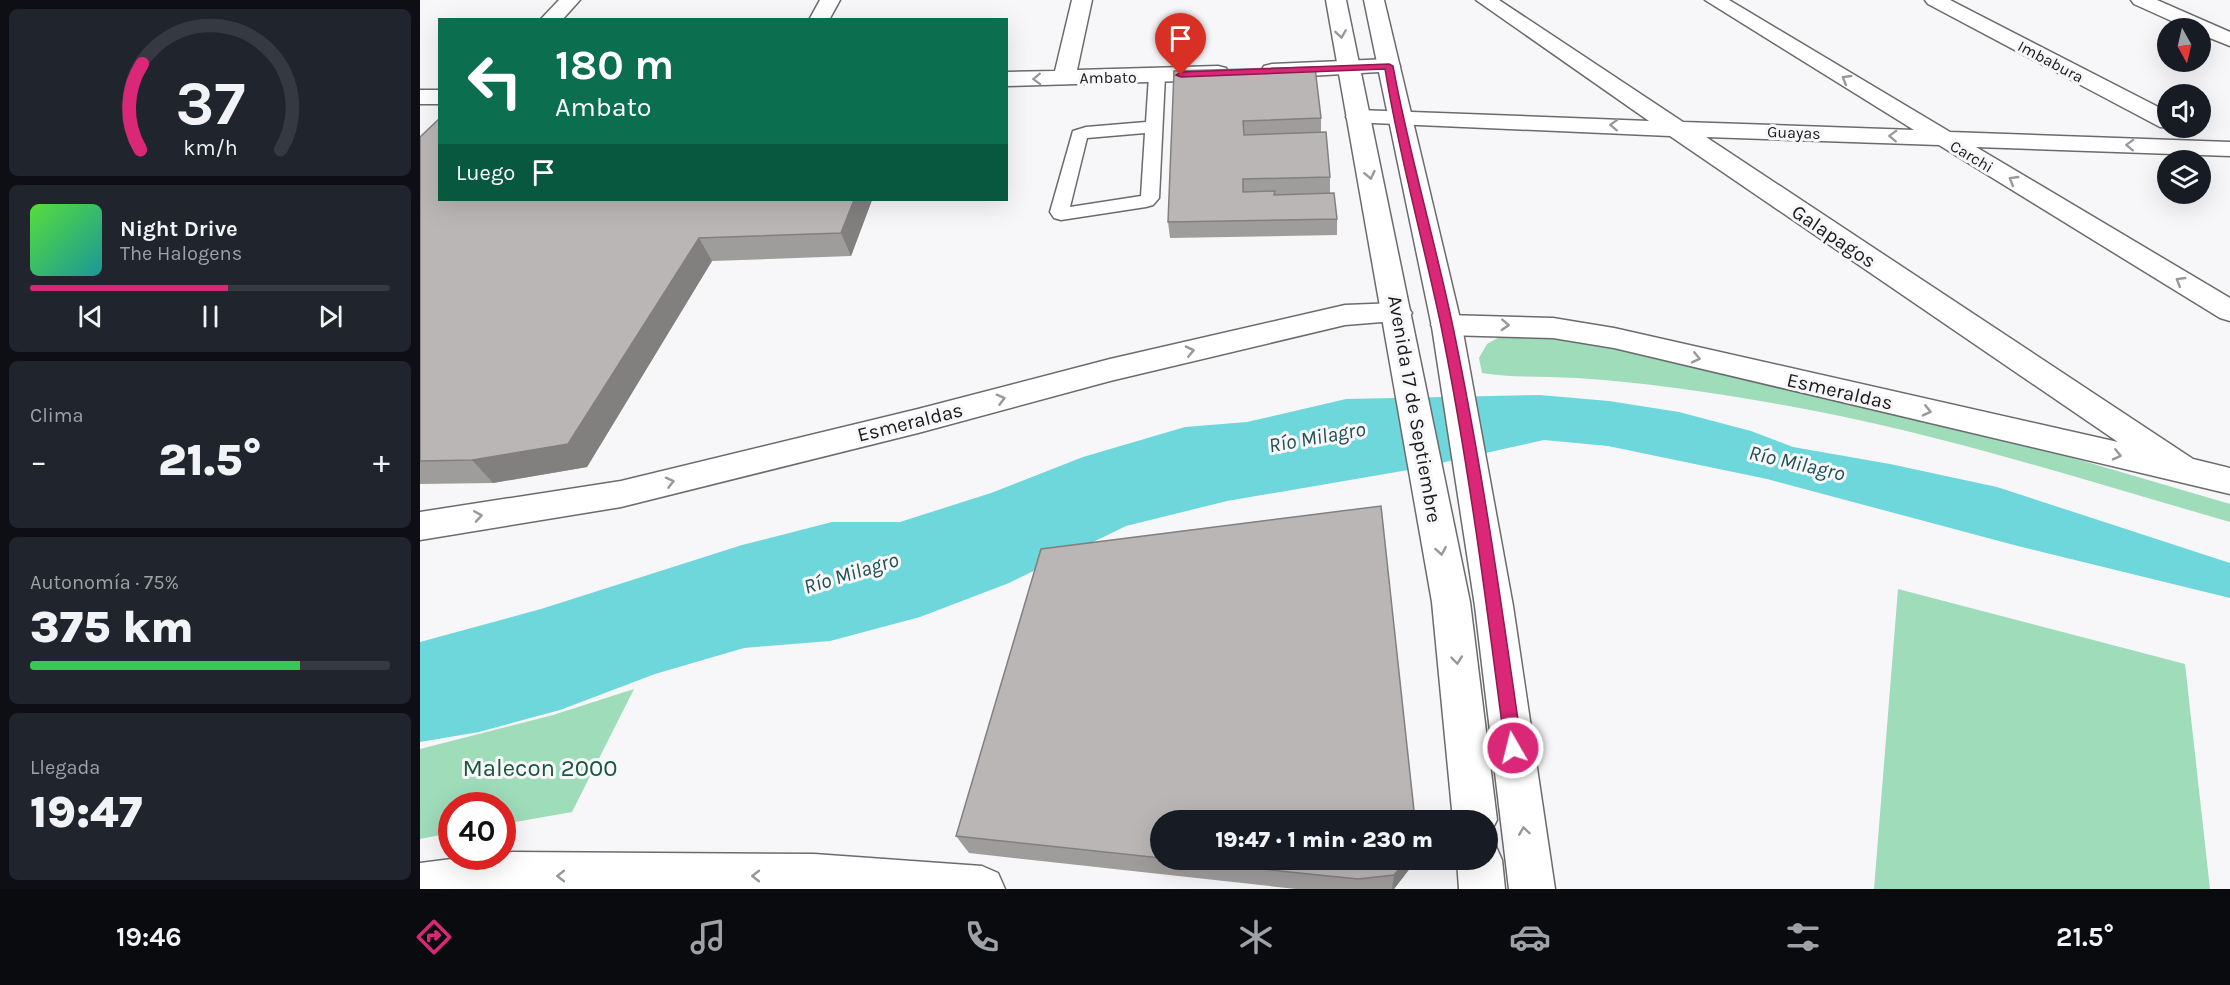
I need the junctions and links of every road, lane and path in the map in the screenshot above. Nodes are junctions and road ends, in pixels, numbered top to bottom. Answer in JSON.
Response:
{"nodes":[{"id":1,"x":570,"y":0,"type":"edge"},
{"id":2,"x":830,"y":0,"type":"edge"},
{"id":3,"x":1082,"y":0,"type":"edge"},
{"id":4,"x":1336,"y":0,"type":"edge"},
{"id":5,"x":1374,"y":0,"type":"edge"},
{"id":6,"x":1486,"y":0,"type":"edge"},
{"id":7,"x":1715,"y":0,"type":"edge"},
{"id":8,"x":1935,"y":0,"type":"edge"},
{"id":9,"x":2141,"y":0,"type":"edge"},
{"id":10,"x":552,"y":18,"type":"edge"},
{"id":11,"x":820,"y":18,"type":"edge"},
{"id":12,"x":2230,"y":40,"type":"edge"},
{"id":13,"x":1389,"y":66,"type":"junction"},
{"id":14,"x":1347,"y":68,"type":"junction"},
{"id":15,"x":1157,"y":75,"type":"junction"},
{"id":16,"x":1064,"y":78,"type":"junction"},
{"id":17,"x":1008,"y":79,"type":"edge"},
{"id":18,"x":438,"y":97,"type":"edge"},
{"id":19,"x":420,"y":98,"type":"edge"},
{"id":20,"x":2157,"y":116,"type":"edge"},
{"id":21,"x":1358,"y":117,"type":"junction"},
{"id":22,"x":1398,"y":117,"type":"junction"},
{"id":23,"x":1153,"y":127,"type":"junction"},
{"id":24,"x":1673,"y":127,"type":"junction"},
{"id":25,"x":1942,"y":138,"type":"junction"},
{"id":26,"x":2199,"y":138,"type":"edge"},
{"id":27,"x":2226,"y":151,"type":"edge"},
{"id":28,"x":2230,"y":311,"type":"edge"},
{"id":29,"x":1399,"y":320,"type":"junction"},
{"id":30,"x":1447,"y":326,"type":"junction"},
{"id":31,"x":2183,"y":470,"type":"junction"},
{"id":32,"x":2230,"y":480,"type":"edge"},
{"id":33,"x":420,"y":526,"type":"edge"},
{"id":34,"x":1473,"y":810,"type":"edge"},
{"id":35,"x":1480,"y":870,"type":"edge"},
{"id":36,"x":812,"y":883,"type":"edge"},
{"id":37,"x":420,"y":886,"type":"edge"},
{"id":38,"x":982,"y":889,"type":"edge"},
{"id":39,"x":1482,"y":889,"type":"edge"},
{"id":40,"x":1532,"y":889,"type":"edge"}],
"edges":[{"from":1,"to":10,"type":"street"},
{"from":2,"to":11,"type":"street"},
{"from":3,"to":16,"type":"street"},
{"from":4,"to":14,"type":"street","name":"Avenida 17 de Septiembre","one_way":true},
{"from":5,"to":13,"type":"street"},
{"from":6,"to":24,"type":"street","name":"Galapagos"},
{"from":25,"to":7,"type":"street","name":"Carchi","one_way":true},
{"from":8,"to":20,"type":"street","name":"Imbabura"},
{"from":9,"to":12,"type":"street"},
{"from":13,"to":14,"type":"street","name":"Ambato"},
{"from":13,"to":22,"type":"street"},
{"from":14,"to":15,"type":"street","name":"Ambato"},
{"from":14,"to":21,"type":"street","name":"Avenida 17 de Septiembre"},
{"from":15,"to":16,"type":"street","name":"Ambato"},
{"from":15,"to":23,"type":"lane"},
{"from":16,"to":17,"type":"street","name":"Ambato","one_way":true},
{"from":18,"to":19,"type":"street"},
{"from":21,"to":22,"type":"street","name":"Guayas"},
{"from":21,"to":29,"type":"street","name":"Avenida 17 de Septiembre","one_way":true},
{"from":24,"to":22,"type":"street","name":"Guayas","one_way":true},
{"from":22,"to":30,"type":"street"},
{"from":23,"to":23,"type":"lane"},
{"from":25,"to":24,"type":"street","name":"Guayas","one_way":true},
{"from":24,"to":31,"type":"street","name":"Galapagos"},
{"from":27,"to":25,"type":"street","name":"Guayas","one_way":true},
{"from":28,"to":25,"type":"street","name":"Carchi","one_way":true},
{"from":26,"to":27,"type":"street"},
{"from":33,"to":29,"type":"street","name":"Esmeraldas","one_way":true},
{"from":29,"to":34,"type":"street","name":"Avenida 17 de Septiembre","one_way":true},
{"from":30,"to":31,"type":"street","name":"Esmeraldas","one_way":true},
{"from":40,"to":30,"type":"street","one_way":true},
{"from":31,"to":32,"type":"street","name":"Esmeraldas"},
{"from":35,"to":39,"type":"street"},
{"from":36,"to":37,"type":"street","one_way":true},
{"from":36,"to":38,"type":"street"}]}
